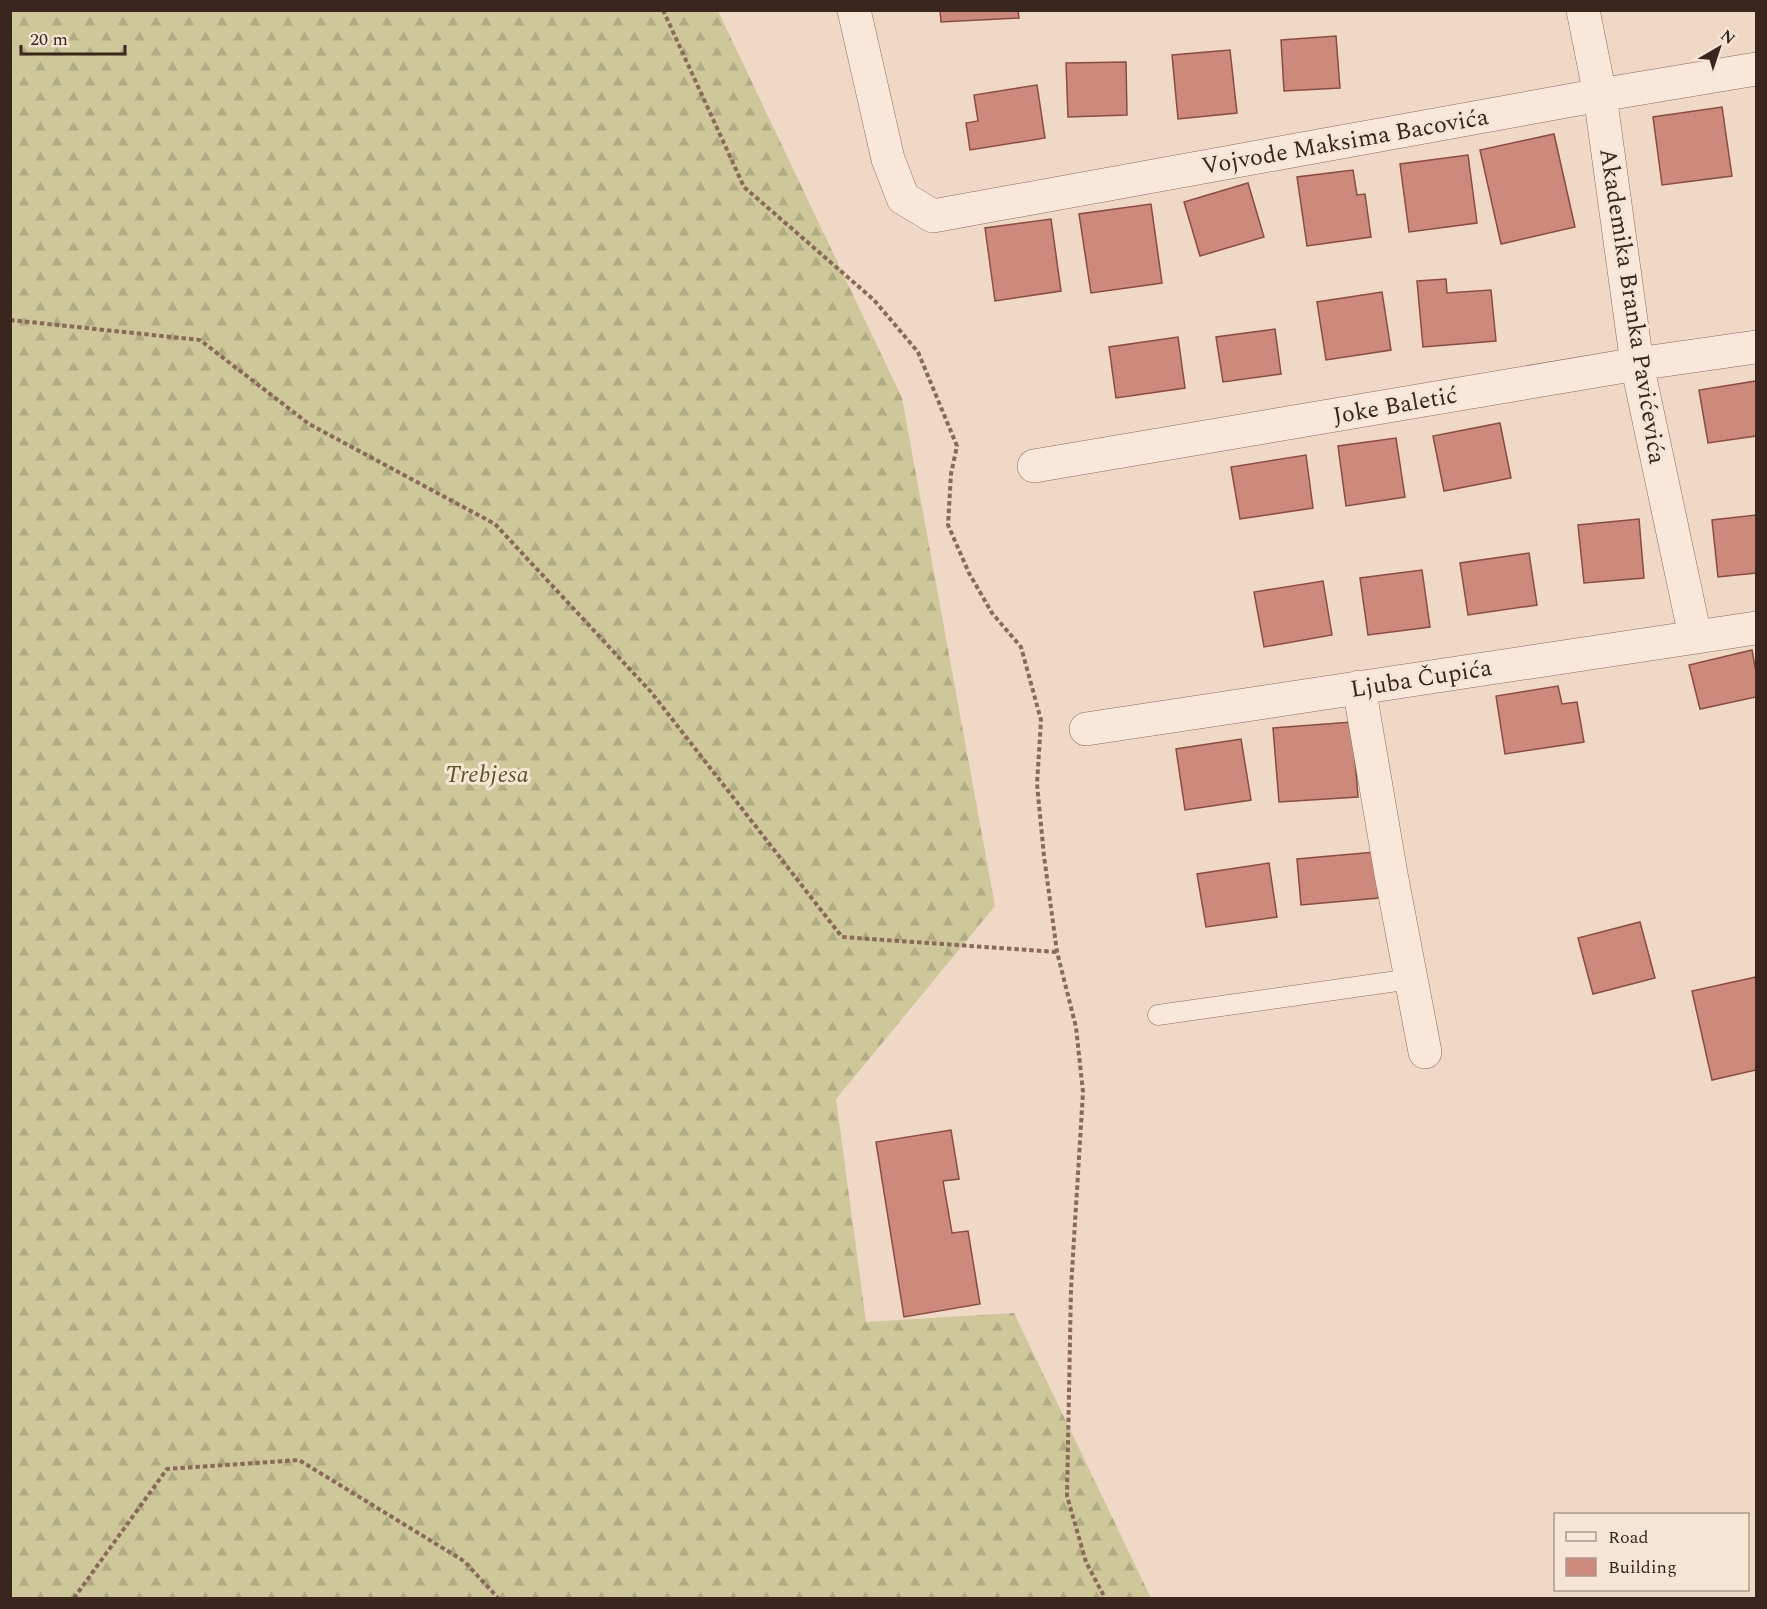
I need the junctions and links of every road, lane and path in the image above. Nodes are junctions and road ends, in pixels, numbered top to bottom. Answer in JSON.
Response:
{"nodes":[{"id":1,"x":663,"y":10,"type":"edge"},
{"id":2,"x":854,"y":10,"type":"edge"},
{"id":3,"x":1583,"y":10,"type":"edge"},
{"id":4,"x":1756,"y":69,"type":"edge"},
{"id":5,"x":1600,"y":95,"type":"junction"},
{"id":6,"x":10,"y":320,"type":"edge"},
{"id":7,"x":1756,"y":347,"type":"edge"},
{"id":8,"x":1637,"y":364,"type":"junction"},
{"id":9,"x":1034,"y":466,"type":"dead end"},
{"id":10,"x":1756,"y":628,"type":"edge"},
{"id":11,"x":1695,"y":636,"type":"junction"},
{"id":12,"x":1359,"y":687,"type":"junction"},
{"id":13,"x":1086,"y":729,"type":"dead end"},
{"id":14,"x":1057,"y":952,"type":"junction"},
{"id":15,"x":1411,"y":979,"type":"junction"},
{"id":16,"x":1158,"y":1015,"type":"dead end"},
{"id":17,"x":1425,"y":1052,"type":"dead end"},
{"id":18,"x":74,"y":1599,"type":"edge"},
{"id":19,"x":498,"y":1599,"type":"edge"},
{"id":20,"x":1105,"y":1599,"type":"edge"}],
"edges":[{"from":1,"to":14,"type":"path"},
{"from":2,"to":5,"type":"street","name":"Vojvode Maksima Bacovića"},
{"from":3,"to":5,"type":"street","name":"Akademika Branka Pavićevića"},
{"from":4,"to":5,"type":"street","name":"Vojvode Maksima Bacovića"},
{"from":5,"to":8,"type":"street","name":"Akademika Branka Pavićevića"},
{"from":6,"to":14,"type":"path"},
{"from":7,"to":8,"type":"street","name":"Joke Baletić"},
{"from":8,"to":9,"type":"street","name":"Joke Baletić"},
{"from":8,"to":11,"type":"street","name":"Akademika Branka Pavićevića"},
{"from":10,"to":11,"type":"street","name":"Ljuba Čupića"},
{"from":11,"to":12,"type":"street","name":"Ljuba Čupića"},
{"from":12,"to":13,"type":"street","name":"Ljuba Čupića"},
{"from":12,"to":15,"type":"street"},
{"from":14,"to":20,"type":"path"},
{"from":15,"to":16,"type":"lane"},
{"from":15,"to":17,"type":"street"},
{"from":18,"to":19,"type":"path"}]}
